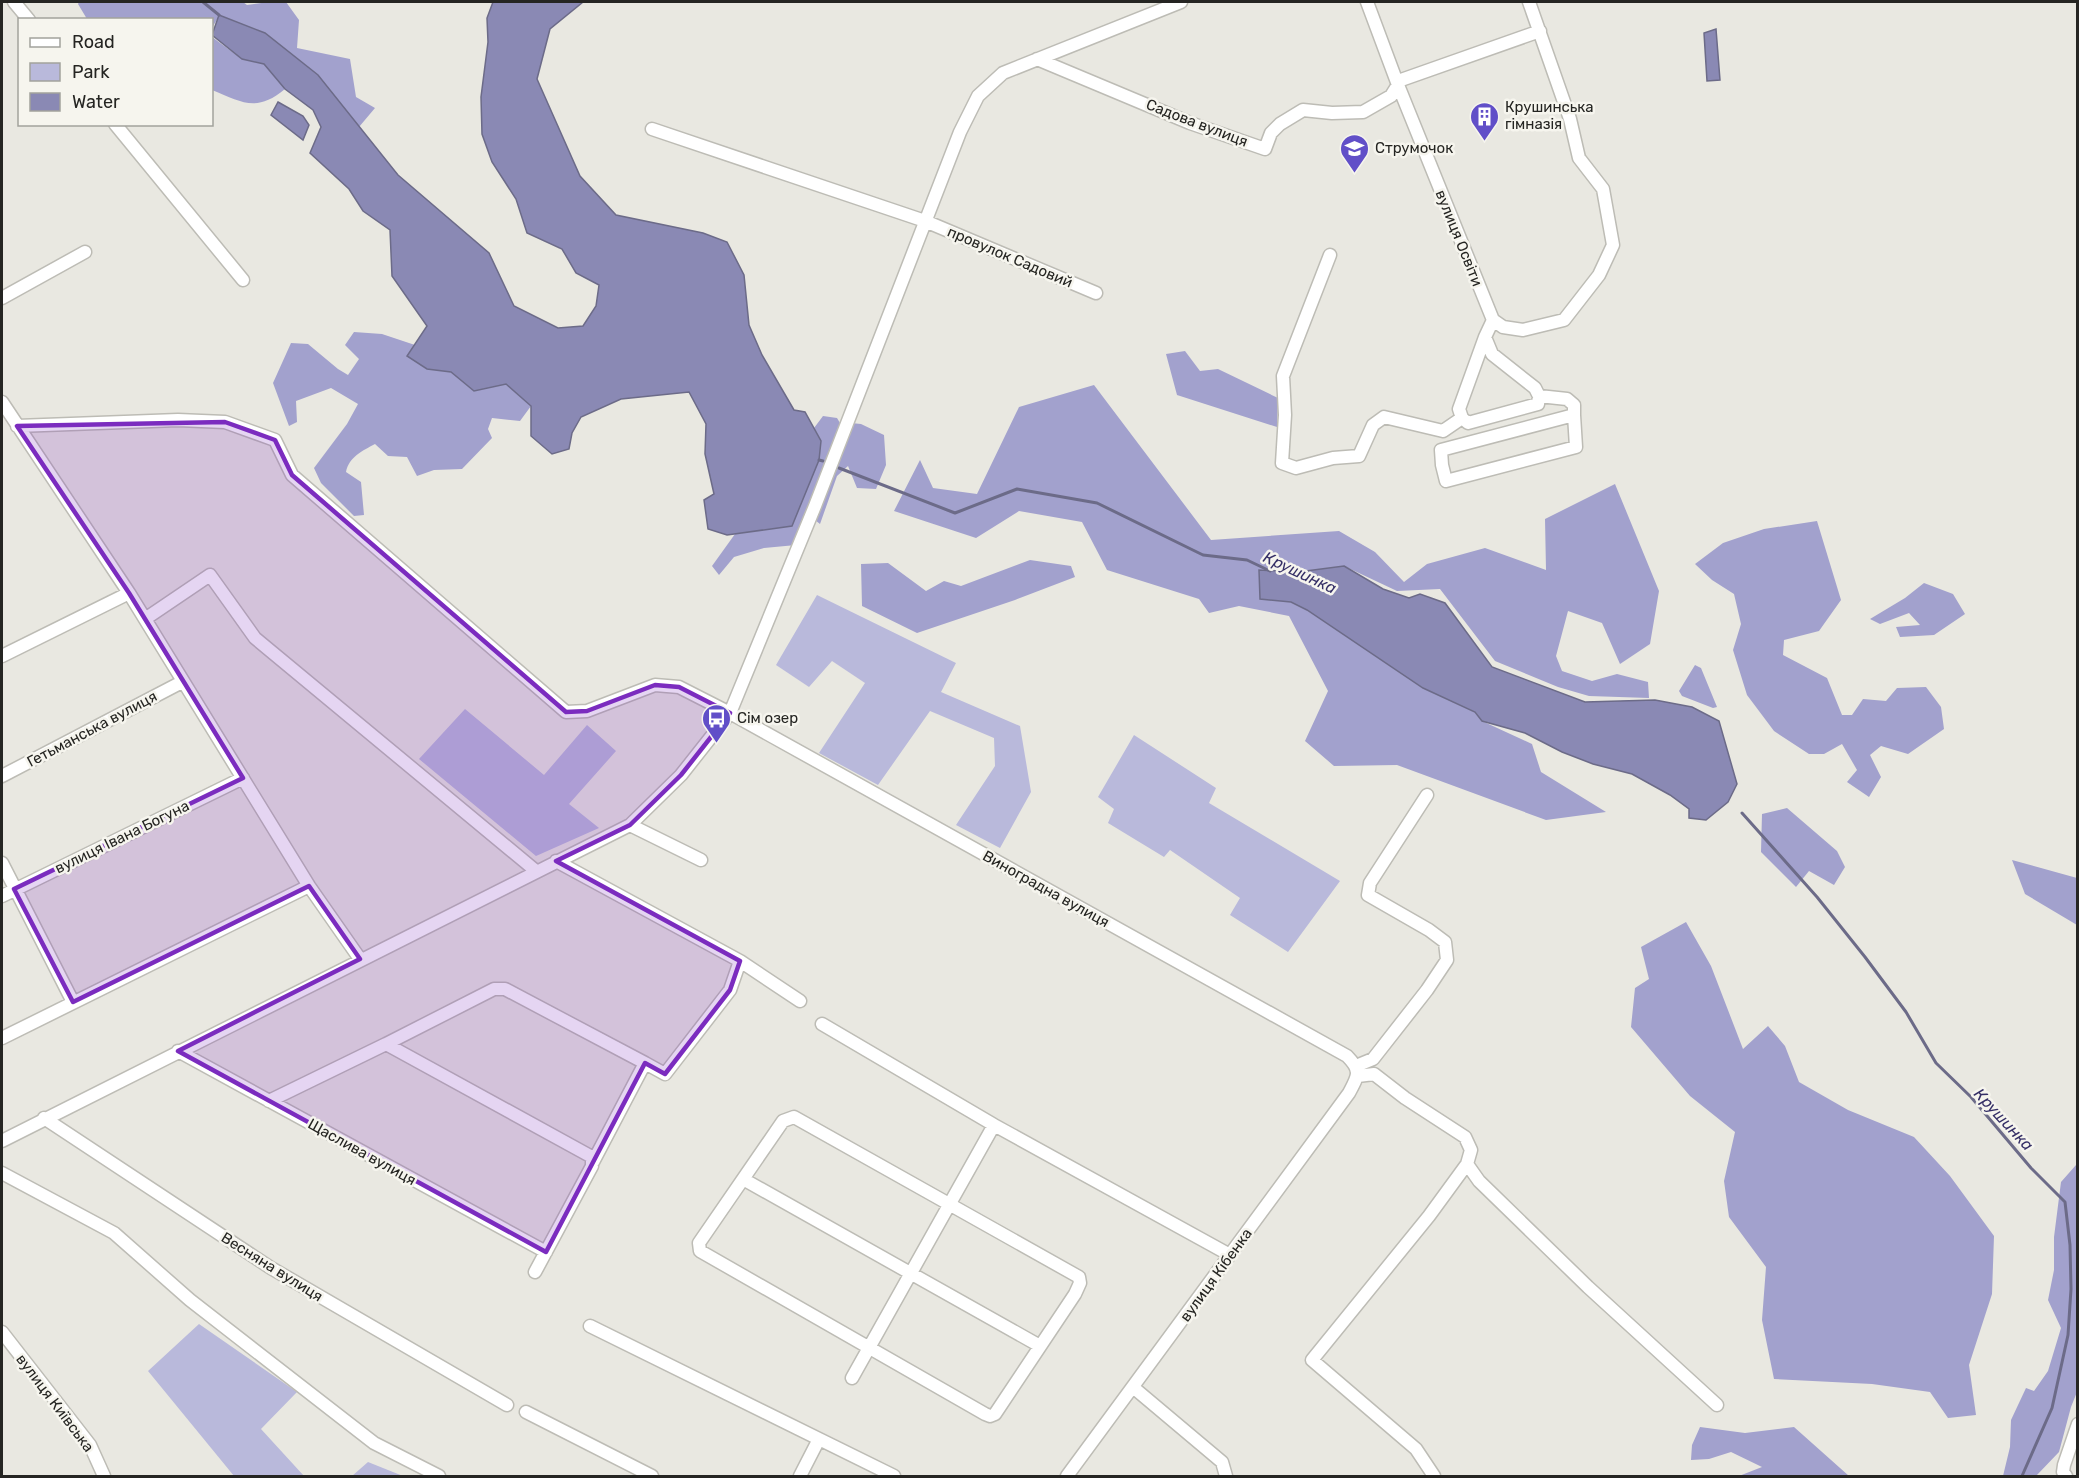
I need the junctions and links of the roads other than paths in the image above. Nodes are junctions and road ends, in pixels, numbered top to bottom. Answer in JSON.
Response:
{"nodes":[{"id":1,"x":14,"y":2,"type":"edge"},
{"id":2,"x":1181,"y":2,"type":"edge"},
{"id":3,"x":1367,"y":2,"type":"edge"},
{"id":4,"x":1529,"y":2,"type":"edge"},
{"id":5,"x":27,"y":18,"type":"edge"},
{"id":6,"x":1540,"y":31,"type":"junction"},
{"id":7,"x":1037,"y":59,"type":"junction"},
{"id":8,"x":1398,"y":85,"type":"junction"},
{"id":9,"x":117,"y":126,"type":"edge"},
{"id":10,"x":652,"y":129,"type":"dead end"},
{"id":11,"x":925,"y":221,"type":"junction"},
{"id":12,"x":85,"y":252,"type":"dead end"},
{"id":13,"x":1330,"y":255,"type":"dead end"},
{"id":14,"x":243,"y":280,"type":"dead end"},
{"id":15,"x":1096,"y":292,"type":"dead end"},
{"id":16,"x":2,"y":298,"type":"edge"},
{"id":17,"x":1493,"y":320,"type":"junction"},
{"id":18,"x":1485,"y":337,"type":"junction"},
{"id":19,"x":1539,"y":396,"type":"junction"},
{"id":20,"x":2,"y":402,"type":"edge"},
{"id":21,"x":1574,"y":415,"type":"junction"},
{"id":22,"x":1462,"y":418,"type":"junction"},
{"id":23,"x":17,"y":426,"type":"junction"},
{"id":24,"x":1443,"y":431,"type":"junction"},
{"id":25,"x":1441,"y":450,"type":"junction"},
{"id":26,"x":129,"y":593,"type":"junction"},
{"id":27,"x":145,"y":619,"type":"junction"},
{"id":28,"x":2,"y":657,"type":"edge"},
{"id":29,"x":182,"y":682,"type":"junction"},
{"id":30,"x":730,"y":713,"type":"junction"},
{"id":31,"x":2,"y":776,"type":"edge"},
{"id":32,"x":243,"y":778,"type":"junction"},
{"id":33,"x":1426,"y":795,"type":"dead end"},
{"id":34,"x":630,"y":825,"type":"junction"},
{"id":35,"x":701,"y":860,"type":"dead end"},
{"id":36,"x":556,"y":861,"type":"junction"},
{"id":37,"x":2,"y":863,"type":"edge"},
{"id":38,"x":536,"y":871,"type":"junction"},
{"id":39,"x":309,"y":886,"type":"junction"},
{"id":40,"x":15,"y":889,"type":"junction"},
{"id":41,"x":2,"y":896,"type":"edge"},
{"id":42,"x":360,"y":959,"type":"junction"},
{"id":43,"x":740,"y":960,"type":"junction"},
{"id":44,"x":800,"y":1001,"type":"dead end"},
{"id":45,"x":73,"y":1002,"type":"junction"},
{"id":46,"x":822,"y":1024,"type":"dead end"},
{"id":47,"x":2,"y":1038,"type":"edge"},
{"id":48,"x":386,"y":1044,"type":"junction"},
{"id":49,"x":178,"y":1051,"type":"junction"},
{"id":50,"x":645,"y":1063,"type":"junction"},
{"id":51,"x":1357,"y":1070,"type":"junction"},
{"id":52,"x":269,"y":1101,"type":"junction"},
{"id":53,"x":44,"y":1118,"type":"junction"},
{"id":54,"x":994,"y":1125,"type":"junction"},
{"id":55,"x":2,"y":1141,"type":"edge"},
{"id":56,"x":593,"y":1162,"type":"junction"},
{"id":57,"x":1467,"y":1164,"type":"junction"},
{"id":58,"x":2,"y":1173,"type":"edge"},
{"id":59,"x":743,"y":1179,"type":"junction"},
{"id":60,"x":949,"y":1205,"type":"junction"},
{"id":61,"x":546,"y":1252,"type":"junction"},
{"id":62,"x":1230,"y":1256,"type":"junction"},
{"id":63,"x":535,"y":1272,"type":"dead end"},
{"id":64,"x":910,"y":1274,"type":"junction"},
{"id":65,"x":590,"y":1326,"type":"dead end"},
{"id":66,"x":2,"y":1332,"type":"edge"},
{"id":67,"x":1040,"y":1346,"type":"junction"},
{"id":68,"x":868,"y":1349,"type":"junction"},
{"id":69,"x":852,"y":1378,"type":"dead end"},
{"id":70,"x":1134,"y":1388,"type":"junction"},
{"id":71,"x":507,"y":1405,"type":"dead end"},
{"id":72,"x":1717,"y":1405,"type":"dead end"},
{"id":73,"x":526,"y":1412,"type":"dead end"},
{"id":74,"x":2078,"y":1424,"type":"edge"},
{"id":75,"x":819,"y":1439,"type":"junction"},
{"id":76,"x":2063,"y":1475,"type":"edge"},
{"id":77,"x":104,"y":1476,"type":"edge"},
{"id":78,"x":439,"y":1476,"type":"edge"},
{"id":79,"x":652,"y":1476,"type":"edge"},
{"id":80,"x":800,"y":1476,"type":"edge"},
{"id":81,"x":894,"y":1476,"type":"edge"},
{"id":82,"x":1067,"y":1476,"type":"edge"},
{"id":83,"x":1226,"y":1476,"type":"edge"},
{"id":84,"x":1434,"y":1476,"type":"edge"}],
"edges":[{"from":1,"to":5,"type":"street"},
{"from":2,"to":7,"type":"street"},
{"from":3,"to":8,"type":"street","name":"вулиця Освіти"},
{"from":4,"to":6,"type":"street"},
{"from":6,"to":8,"type":"street","name":"Садова вулиця"},
{"from":6,"to":17,"type":"street"},
{"from":7,"to":8,"type":"street","name":"Садова вулиця"},
{"from":7,"to":11,"type":"street"},
{"from":8,"to":17,"type":"street","name":"вулиця Освіти"},
{"from":9,"to":14,"type":"street"},
{"from":10,"to":11,"type":"street","name":"провулок Садовий"},
{"from":11,"to":15,"type":"street","name":"провулок Садовий"},
{"from":11,"to":30,"type":"street"},
{"from":12,"to":16,"type":"street"},
{"from":13,"to":24,"type":"street"},
{"from":17,"to":18,"type":"street"},
{"from":18,"to":19,"type":"street"},
{"from":18,"to":22,"type":"street"},
{"from":19,"to":21,"type":"street"},
{"from":19,"to":22,"type":"street"},
{"from":20,"to":23,"type":"street"},
{"from":21,"to":25,"type":"street"},
{"from":21,"to":25,"type":"street"},
{"from":22,"to":24,"type":"street"},
{"from":23,"to":26,"type":"street"},
{"from":23,"to":30,"type":"street","name":"Виноградна вулиця"},
{"from":24,"to":25,"type":"street"},
{"from":26,"to":27,"type":"street"},
{"from":26,"to":28,"type":"street"},
{"from":27,"to":29,"type":"street"},
{"from":27,"to":38,"type":"street"},
{"from":29,"to":31,"type":"street","name":"Гетьманська вулиця"},
{"from":29,"to":32,"type":"street"},
{"from":30,"to":34,"type":"street"},
{"from":30,"to":51,"type":"street","name":"Виноградна вулиця"},
{"from":32,"to":39,"type":"street"},
{"from":32,"to":40,"type":"street","name":"вулиця Івана Богуна"},
{"from":33,"to":51,"type":"street"},
{"from":34,"to":35,"type":"street"},
{"from":34,"to":36,"type":"street"},
{"from":36,"to":38,"type":"street"},
{"from":36,"to":43,"type":"street"},
{"from":37,"to":40,"type":"street"},
{"from":38,"to":42,"type":"street"},
{"from":39,"to":42,"type":"street"},
{"from":39,"to":45,"type":"street"},
{"from":40,"to":41,"type":"street","name":"вулиця Івана Богуна"},
{"from":40,"to":45,"type":"street"},
{"from":42,"to":49,"type":"street"},
{"from":43,"to":44,"type":"street"},
{"from":43,"to":50,"type":"street"},
{"from":45,"to":47,"type":"street"},
{"from":46,"to":54,"type":"street"},
{"from":48,"to":50,"type":"street"},
{"from":48,"to":52,"type":"street"},
{"from":48,"to":56,"type":"street"},
{"from":49,"to":52,"type":"street","name":"Щаслива вулиця"},
{"from":49,"to":53,"type":"street"},
{"from":50,"to":56,"type":"street"},
{"from":51,"to":57,"type":"street"},
{"from":51,"to":62,"type":"street","name":"вулиця Кібенка"},
{"from":52,"to":61,"type":"street","name":"Щаслива вулиця"},
{"from":53,"to":55,"type":"street"},
{"from":53,"to":71,"type":"street","name":"Весняна вулиця"},
{"from":54,"to":60,"type":"street"},
{"from":54,"to":62,"type":"street"},
{"from":56,"to":61,"type":"street"},
{"from":57,"to":72,"type":"street"},
{"from":57,"to":84,"type":"street"},
{"from":58,"to":78,"type":"street"},
{"from":59,"to":60,"type":"street"},
{"from":59,"to":64,"type":"street"},
{"from":59,"to":68,"type":"street"},
{"from":60,"to":64,"type":"street"},
{"from":60,"to":67,"type":"street"},
{"from":61,"to":63,"type":"street"},
{"from":62,"to":70,"type":"street","name":"вулиця Кібенка"},
{"from":64,"to":67,"type":"street"},
{"from":64,"to":68,"type":"street"},
{"from":65,"to":75,"type":"street"},
{"from":66,"to":77,"type":"street","name":"вулиця Київська"},
{"from":67,"to":68,"type":"street"},
{"from":68,"to":69,"type":"street"},
{"from":70,"to":82,"type":"street","name":"вулиця Кібенка"},
{"from":70,"to":83,"type":"street"},
{"from":73,"to":79,"type":"street"},
{"from":74,"to":76,"type":"street"},
{"from":75,"to":80,"type":"street"},
{"from":75,"to":81,"type":"street"}]}
